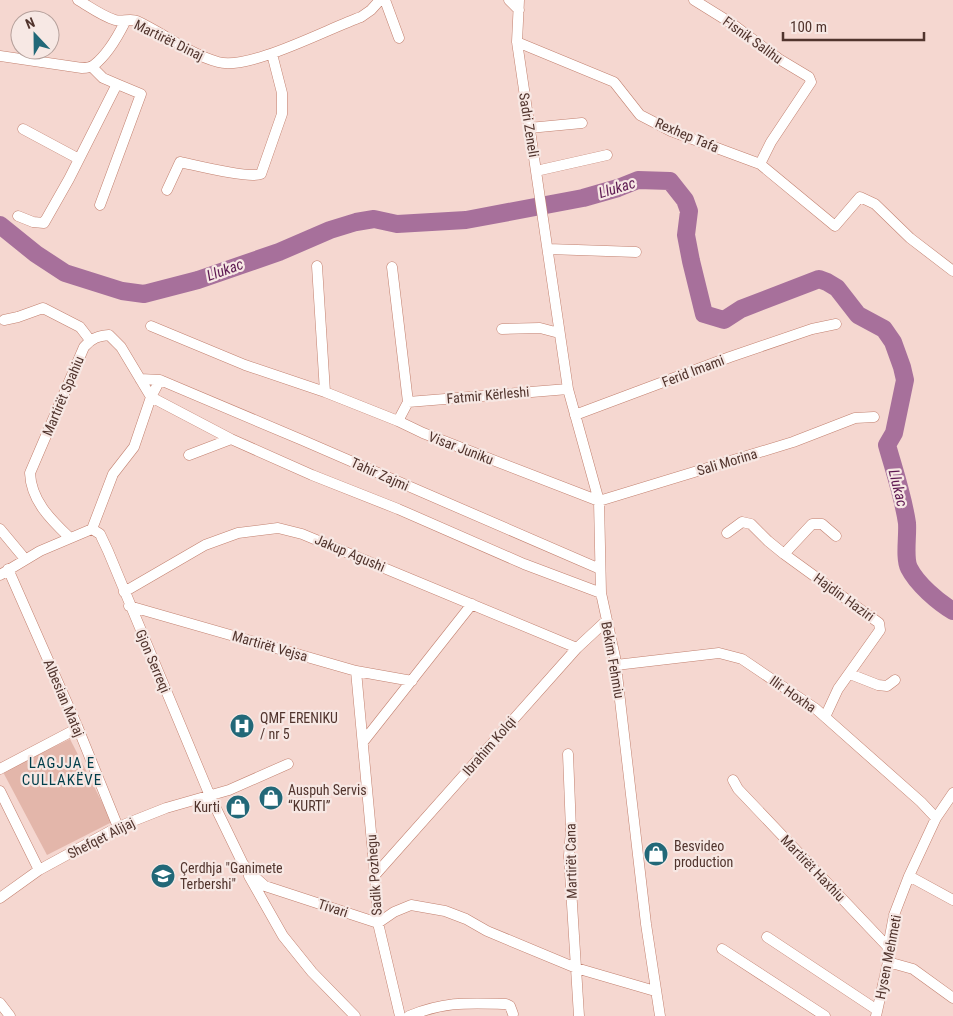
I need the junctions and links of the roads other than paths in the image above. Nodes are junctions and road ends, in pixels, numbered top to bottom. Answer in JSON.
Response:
{"nodes":[{"id":1,"x":78,"y":0,"type":"edge"},
{"id":2,"x":380,"y":0,"type":"edge"},
{"id":3,"x":385,"y":0,"type":"edge"},
{"id":4,"x":509,"y":0,"type":"edge"},
{"id":5,"x":694,"y":0,"type":"edge"},
{"id":6,"x":519,"y":5,"type":"edge"},
{"id":7,"x":125,"y":22,"type":"junction"},
{"id":8,"x":400,"y":38,"type":"dead end"},
{"id":9,"x":517,"y":42,"type":"junction"},
{"id":10,"x":272,"y":54,"type":"junction"},
{"id":11,"x":0,"y":56,"type":"edge"},
{"id":12,"x":92,"y":67,"type":"junction"},
{"id":13,"x":117,"y":84,"type":"junction"},
{"id":14,"x":582,"y":123,"type":"dead end"},
{"id":15,"x":528,"y":128,"type":"junction"},
{"id":16,"x":23,"y":129,"type":"dead end"},
{"id":17,"x":607,"y":154,"type":"dead end"},
{"id":18,"x":79,"y":159,"type":"junction"},
{"id":19,"x":760,"y":164,"type":"junction"},
{"id":20,"x":536,"y":171,"type":"junction"},
{"id":21,"x":167,"y":190,"type":"dead end"},
{"id":22,"x":100,"y":204,"type":"dead end"},
{"id":23,"x":18,"y":216,"type":"dead end"},
{"id":24,"x":548,"y":250,"type":"junction"},
{"id":25,"x":636,"y":252,"type":"dead end"},
{"id":26,"x":317,"y":266,"type":"dead end"},
{"id":27,"x":392,"y":267,"type":"dead end"},
{"id":28,"x":953,"y":271,"type":"edge"},
{"id":29,"x":2,"y":318,"type":"edge"},
{"id":30,"x":836,"y":324,"type":"dead end"},
{"id":31,"x":151,"y":326,"type":"dead end"},
{"id":32,"x":502,"y":329,"type":"dead end"},
{"id":33,"x":0,"y":331,"type":"edge"},
{"id":34,"x":559,"y":333,"type":"junction"},
{"id":35,"x":90,"y":340,"type":"junction"},
{"id":36,"x":140,"y":379,"type":"junction"},
{"id":37,"x":160,"y":380,"type":"junction"},
{"id":38,"x":568,"y":389,"type":"junction"},
{"id":39,"x":326,"y":392,"type":"junction"},
{"id":40,"x":151,"y":397,"type":"junction"},
{"id":41,"x":408,"y":402,"type":"junction"},
{"id":42,"x":575,"y":415,"type":"junction"},
{"id":43,"x":874,"y":417,"type":"dead end"},
{"id":44,"x":398,"y":421,"type":"junction"},
{"id":45,"x":231,"y":439,"type":"junction"},
{"id":46,"x":189,"y":455,"type":"dead end"},
{"id":47,"x":598,"y":501,"type":"junction"},
{"id":48,"x":0,"y":529,"type":"edge"},
{"id":49,"x":92,"y":529,"type":"junction"},
{"id":50,"x":727,"y":533,"type":"dead end"},
{"id":51,"x":836,"y":536,"type":"dead end"},
{"id":52,"x":69,"y":537,"type":"junction"},
{"id":53,"x":784,"y":554,"type":"junction"},
{"id":54,"x":25,"y":559,"type":"junction"},
{"id":55,"x":600,"y":569,"type":"junction"},
{"id":56,"x":4,"y":572,"type":"edge"},
{"id":57,"x":124,"y":592,"type":"junction"},
{"id":58,"x":601,"y":593,"type":"junction"},
{"id":59,"x":472,"y":604,"type":"junction"},
{"id":60,"x":130,"y":606,"type":"junction"},
{"id":61,"x":606,"y":621,"type":"junction"},
{"id":62,"x":576,"y":648,"type":"junction"},
{"id":63,"x":616,"y":665,"type":"junction"},
{"id":64,"x":356,"y":671,"type":"junction"},
{"id":65,"x":850,"y":674,"type":"junction"},
{"id":66,"x":895,"y":680,"type":"dead end"},
{"id":67,"x":412,"y":681,"type":"junction"},
{"id":68,"x":824,"y":716,"type":"junction"},
{"id":69,"x":78,"y":728,"type":"junction"},
{"id":70,"x":363,"y":742,"type":"junction"},
{"id":71,"x":568,"y":754,"type":"dead end"},
{"id":72,"x":288,"y":764,"type":"dead end"},
{"id":73,"x":0,"y":768,"type":"edge"},
{"id":74,"x":735,"y":785,"type":"dead end"},
{"id":75,"x":0,"y":791,"type":"edge"},
{"id":76,"x":953,"y":793,"type":"edge"},
{"id":77,"x":210,"y":796,"type":"junction"},
{"id":78,"x":949,"y":807,"type":"edge"},
{"id":79,"x":936,"y":818,"type":"junction"},
{"id":80,"x":118,"y":827,"type":"junction"},
{"id":81,"x":243,"y":864,"type":"junction"},
{"id":82,"x":39,"y":870,"type":"junction"},
{"id":83,"x":376,"y":875,"type":"junction"},
{"id":84,"x":909,"y":876,"type":"junction"},
{"id":85,"x":0,"y":898,"type":"edge"},
{"id":86,"x":953,"y":900,"type":"edge"},
{"id":87,"x":378,"y":923,"type":"junction"},
{"id":88,"x":767,"y":937,"type":"dead end"},
{"id":89,"x":888,"y":947,"type":"junction"},
{"id":90,"x":722,"y":949,"type":"dead end"},
{"id":91,"x":888,"y":962,"type":"junction"},
{"id":92,"x":576,"y":968,"type":"junction"},
{"id":93,"x":656,"y":991,"type":"junction"},
{"id":94,"x":953,"y":998,"type":"edge"},
{"id":95,"x":0,"y":1003,"type":"edge"},
{"id":96,"x":877,"y":1013,"type":"edge"},
{"id":97,"x":513,"y":1014,"type":"dead end"},
{"id":98,"x":10,"y":1016,"type":"edge"},
{"id":99,"x":355,"y":1016,"type":"edge"},
{"id":100,"x":400,"y":1016,"type":"edge"},
{"id":101,"x":409,"y":1016,"type":"edge"},
{"id":102,"x":579,"y":1016,"type":"edge"},
{"id":103,"x":660,"y":1016,"type":"edge"},
{"id":104,"x":824,"y":1016,"type":"edge"}],
"edges":[{"from":1,"to":7,"type":"street","name":"Martirët Dinaj"},
{"from":2,"to":10,"type":"street","name":"Martirët Dinaj"},
{"from":3,"to":8,"type":"street"},
{"from":4,"to":6,"type":"street"},
{"from":5,"to":19,"type":"street","name":"Fisnik Salihu"},
{"from":6,"to":9,"type":"street","name":"Sadri Zeneli"},
{"from":7,"to":10,"type":"street","name":"Martirët Dinaj"},
{"from":7,"to":12,"type":"street","name":"Martirët Dinaj"},
{"from":9,"to":15,"type":"street","name":"Sadri Zeneli"},
{"from":9,"to":19,"type":"street","name":"Rexhep Tafa"},
{"from":10,"to":21,"type":"street"},
{"from":11,"to":12,"type":"street"},
{"from":12,"to":13,"type":"street"},
{"from":13,"to":18,"type":"street"},
{"from":13,"to":22,"type":"street"},
{"from":14,"to":15,"type":"street"},
{"from":15,"to":20,"type":"street","name":"Sadri Zeneli"},
{"from":16,"to":18,"type":"street"},
{"from":17,"to":20,"type":"street"},
{"from":18,"to":23,"type":"street"},
{"from":19,"to":28,"type":"street","name":"Rexhep Tafa"},
{"from":20,"to":24,"type":"street","name":"Sadri Zeneli"},
{"from":24,"to":25,"type":"street"},
{"from":24,"to":34,"type":"street","name":"Bekim Fehmiu"},
{"from":26,"to":39,"type":"street"},
{"from":27,"to":41,"type":"street"},
{"from":29,"to":33,"type":"street"},
{"from":29,"to":35,"type":"street"},
{"from":30,"to":42,"type":"street","name":"Ferid Imami"},
{"from":31,"to":39,"type":"street","name":"Visar Juniku"},
{"from":32,"to":34,"type":"street"},
{"from":34,"to":38,"type":"street","name":"Bekim Fehmiu"},
{"from":35,"to":36,"type":"street","name":"Martirët Spahiu"},
{"from":35,"to":52,"type":"street","name":"Martirët Spahiu"},
{"from":36,"to":37,"type":"street","name":"Tahir Zajmi"},
{"from":36,"to":40,"type":"street"},
{"from":37,"to":40,"type":"street"},
{"from":37,"to":55,"type":"street","name":"Tahir Zajmi"},
{"from":38,"to":41,"type":"street","name":"Fatmir Kërleshi"},
{"from":38,"to":42,"type":"street","name":"Bekim Fehmiu"},
{"from":39,"to":44,"type":"street","name":"Visar Juniku"},
{"from":40,"to":45,"type":"street","name":"Tahir Zajmi"},
{"from":40,"to":49,"type":"street"},
{"from":41,"to":44,"type":"street"},
{"from":42,"to":47,"type":"street","name":"Bekim Fehmiu"},
{"from":43,"to":47,"type":"street","name":"Sali Morina"},
{"from":44,"to":47,"type":"street","name":"Visar Juniku"},
{"from":45,"to":46,"type":"street"},
{"from":45,"to":58,"type":"street","name":"Tahir Zajmi"},
{"from":47,"to":55,"type":"street","name":"Bekim Fehmiu"},
{"from":48,"to":54,"type":"street"},
{"from":49,"to":52,"type":"street"},
{"from":49,"to":57,"type":"street","name":"Gjon Serreqi"},
{"from":50,"to":53,"type":"street","name":"Hajdin Haziri"},
{"from":51,"to":53,"type":"street"},
{"from":52,"to":54,"type":"street"},
{"from":53,"to":65,"type":"street","name":"Hajdin Haziri"},
{"from":54,"to":56,"type":"street"},
{"from":55,"to":58,"type":"street","name":"Bekim Fehmiu"},
{"from":56,"to":69,"type":"street","name":"Albesian Mataj"},
{"from":57,"to":59,"type":"street","name":"Jakup Agushi"},
{"from":57,"to":60,"type":"street","name":"Gjon Serreqi"},
{"from":58,"to":61,"type":"street","name":"Bekim Fehmiu"},
{"from":59,"to":62,"type":"street","name":"Jakup Agushi"},
{"from":59,"to":67,"type":"street"},
{"from":60,"to":64,"type":"street","name":"Martirët Vejsa"},
{"from":60,"to":77,"type":"street","name":"Gjon Serreqi"},
{"from":61,"to":62,"type":"street","name":"Ibrahim Kolqi"},
{"from":61,"to":63,"type":"street","name":"Bekim Fehmiu"},
{"from":62,"to":83,"type":"street","name":"Ibrahim Kolqi"},
{"from":63,"to":68,"type":"street","name":"Ilir Hoxha"},
{"from":63,"to":93,"type":"street","name":"Bekim Fehmiu"},
{"from":64,"to":67,"type":"street","name":"Martirët Vejsa"},
{"from":64,"to":70,"type":"street","name":"Sadik Pozhegu"},
{"from":65,"to":66,"type":"street"},
{"from":65,"to":68,"type":"street","name":"Hajdin Haziri"},
{"from":67,"to":70,"type":"street"},
{"from":68,"to":79,"type":"street","name":"Ilir Hoxha"},
{"from":69,"to":73,"type":"street"},
{"from":69,"to":80,"type":"street","name":"Albesian Mataj"},
{"from":70,"to":83,"type":"street","name":"Sadik Pozhegu"},
{"from":71,"to":92,"type":"street","name":"Martirët Cana"},
{"from":72,"to":77,"type":"street"},
{"from":74,"to":89,"type":"street","name":"Martirët Haxhiu"},
{"from":75,"to":82,"type":"street"},
{"from":76,"to":78,"type":"street","name":"Hysen Mehmeti"},
{"from":77,"to":80,"type":"street","name":"Shefqet Alijaj"},
{"from":77,"to":81,"type":"street","name":"Tivari"},
{"from":78,"to":79,"type":"street","name":"Hysen Mehmeti"},
{"from":79,"to":84,"type":"street","name":"Hysen Mehmeti"},
{"from":80,"to":82,"type":"street","name":"Shefqet Alijaj"},
{"from":81,"to":87,"type":"street","name":"Tivari"},
{"from":81,"to":99,"type":"street"},
{"from":82,"to":85,"type":"street","name":"Shefqet Alijaj"},
{"from":83,"to":87,"type":"street","name":"Sadik Pozhegu"},
{"from":84,"to":86,"type":"street"},
{"from":84,"to":89,"type":"street","name":"Hysen Mehmeti"},
{"from":87,"to":92,"type":"street"},
{"from":87,"to":100,"type":"street","name":"Sadik Pozhegu"},
{"from":88,"to":96,"type":"street","name":"Hysen Mehmeti"},
{"from":89,"to":91,"type":"street","name":"Hysen Mehmeti"},
{"from":90,"to":104,"type":"street"},
{"from":91,"to":94,"type":"street"},
{"from":91,"to":96,"type":"street","name":"Hysen Mehmeti"},
{"from":92,"to":93,"type":"street"},
{"from":92,"to":102,"type":"street"},
{"from":93,"to":103,"type":"street","name":"Bekim Fehmiu"},
{"from":95,"to":98,"type":"street"},
{"from":97,"to":101,"type":"street"}]}
